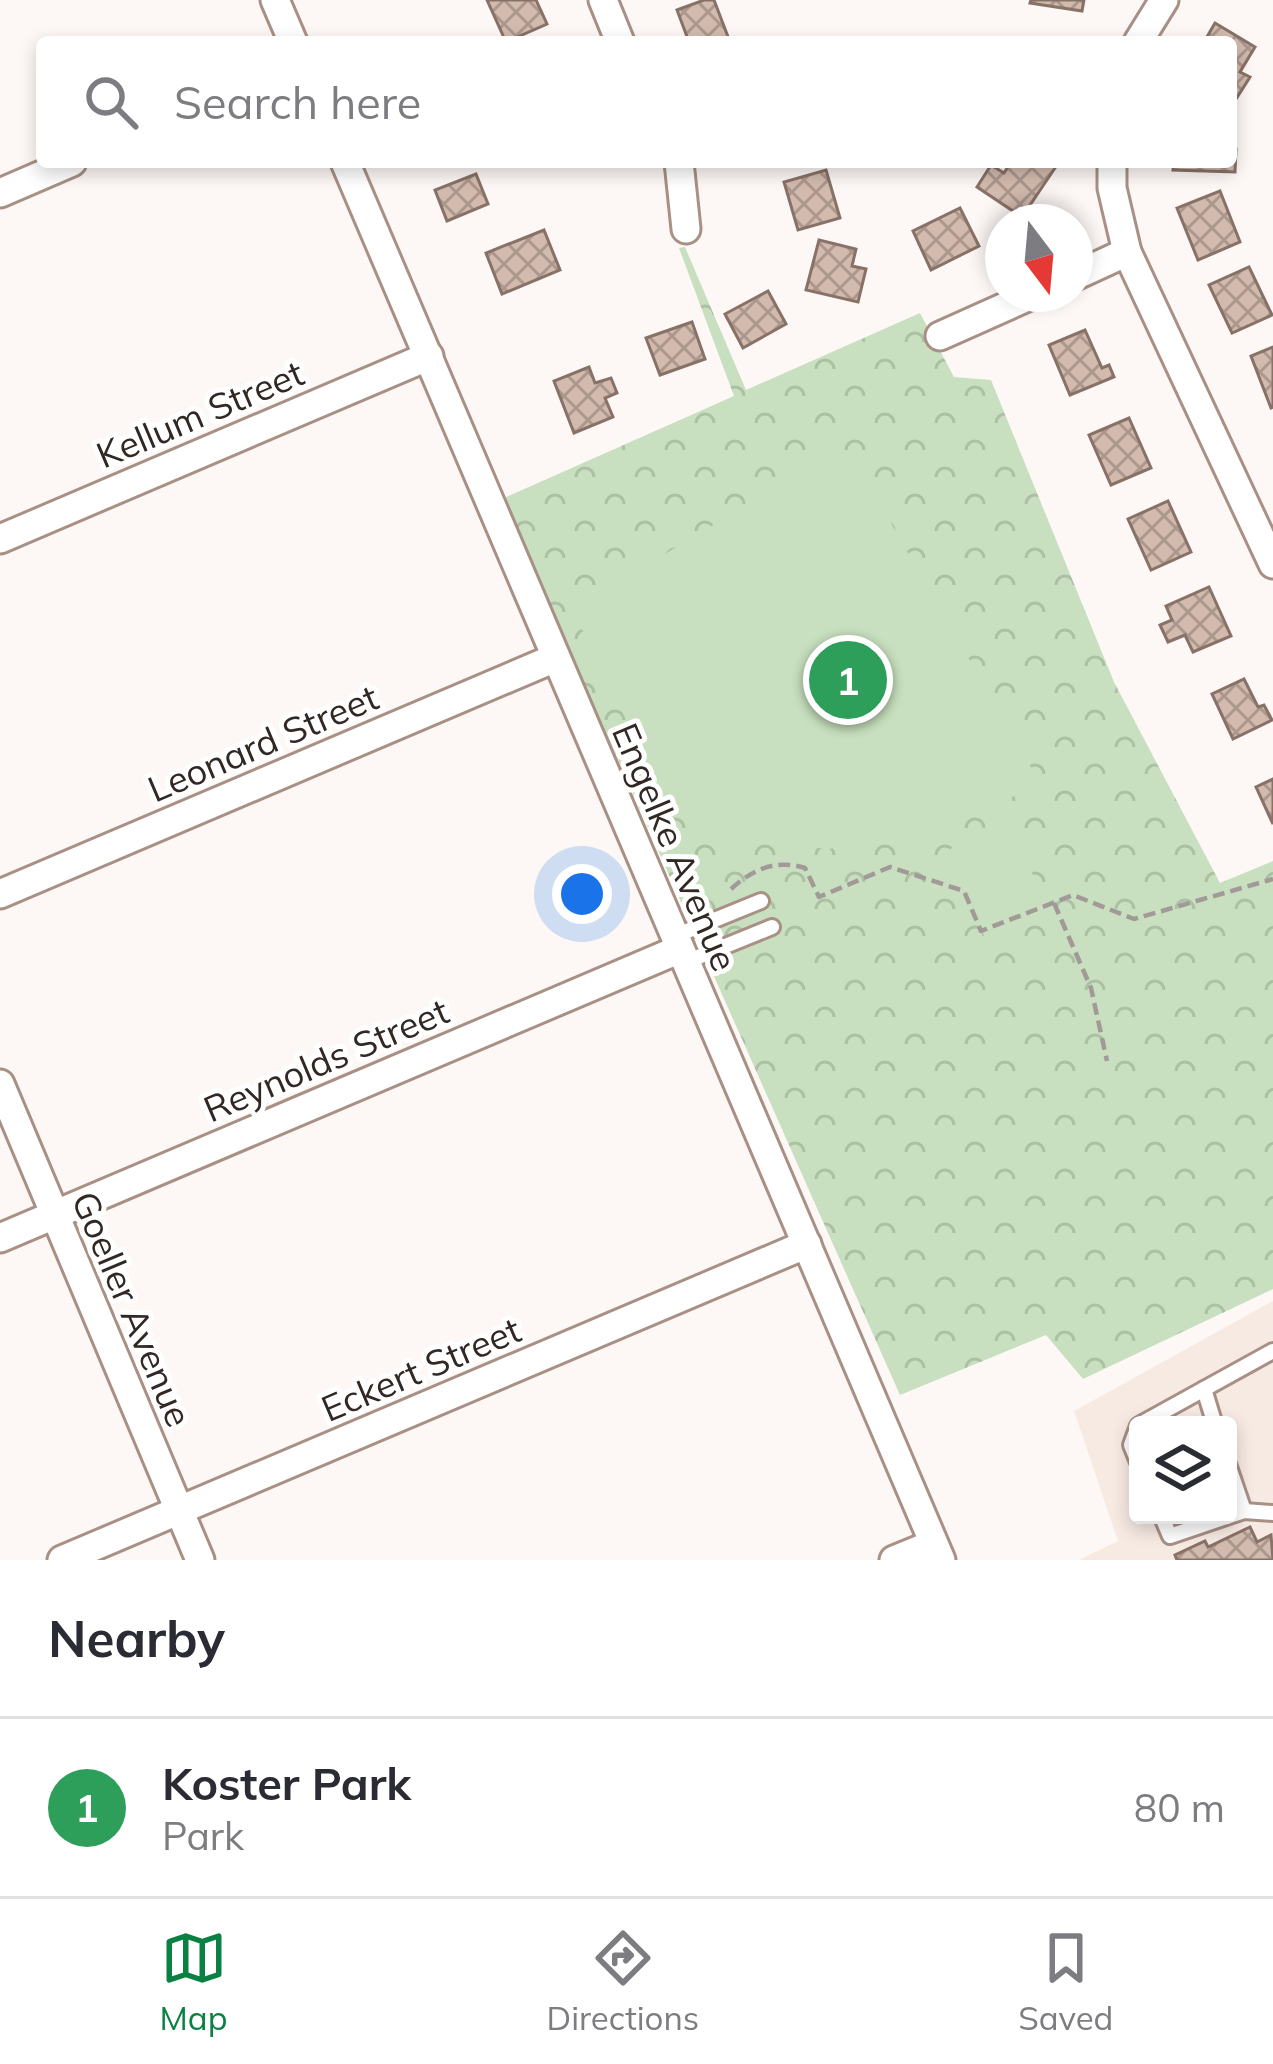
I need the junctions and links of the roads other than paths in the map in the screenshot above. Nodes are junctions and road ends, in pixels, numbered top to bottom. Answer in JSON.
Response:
{"nodes":[{"id":1,"x":275,"y":0,"type":"edge"},
{"id":2,"x":603,"y":0,"type":"edge"},
{"id":3,"x":1164,"y":0,"type":"edge"},
{"id":4,"x":290,"y":36,"type":"edge"},
{"id":5,"x":618,"y":36,"type":"edge"},
{"id":6,"x":1142,"y":36,"type":"edge"},
{"id":7,"x":58,"y":168,"type":"edge"},
{"id":8,"x":348,"y":168,"type":"edge"},
{"id":9,"x":680,"y":168,"type":"edge"},
{"id":10,"x":1112,"y":168,"type":"edge"},
{"id":11,"x":0,"y":193,"type":"edge"},
{"id":12,"x":686,"y":229,"type":"dead end"},
{"id":13,"x":1127,"y":252,"type":"junction"},
{"id":14,"x":1093,"y":268,"type":"edge"},
{"id":15,"x":994,"y":312,"type":"edge"},
{"id":16,"x":940,"y":336,"type":"dead end"},
{"id":17,"x":429,"y":356,"type":"junction"},
{"id":18,"x":0,"y":539,"type":"edge"},
{"id":19,"x":1273,"y":564,"type":"edge"},
{"id":20,"x":555,"y":658,"type":"junction"},
{"id":21,"x":0,"y":894,"type":"edge"},
{"id":22,"x":760,"y":901,"type":"dead end"},
{"id":23,"x":772,"y":927,"type":"dead end"},
{"id":24,"x":680,"y":949,"type":"junction"},
{"id":25,"x":0,"y":1084,"type":"edge"},
{"id":26,"x":54,"y":1214,"type":"junction"},
{"id":27,"x":0,"y":1238,"type":"edge"},
{"id":28,"x":807,"y":1244,"type":"junction"},
{"id":29,"x":1273,"y":1351,"type":"edge"},
{"id":30,"x":1204,"y":1389,"type":"junction"},
{"id":31,"x":1154,"y":1416,"type":"edge"},
{"id":32,"x":1212,"y":1416,"type":"edge"},
{"id":33,"x":1237,"y":1490,"type":"edge"},
{"id":34,"x":178,"y":1511,"type":"junction"},
{"id":35,"x":1244,"y":1511,"type":"junction"},
{"id":36,"x":1237,"y":1513,"type":"edge"},
{"id":37,"x":1273,"y":1513,"type":"edge"},
{"id":38,"x":1165,"y":1524,"type":"edge"},
{"id":39,"x":1206,"y":1524,"type":"edge"},
{"id":40,"x":937,"y":1552,"type":"edge"},
{"id":41,"x":62,"y":1560,"type":"edge"},
{"id":42,"x":200,"y":1560,"type":"edge"},
{"id":43,"x":894,"y":1560,"type":"edge"}],
"edges":[{"from":1,"to":4,"type":"street"},
{"from":2,"to":5,"type":"street"},
{"from":3,"to":6,"type":"street"},
{"from":7,"to":11,"type":"street"},
{"from":8,"to":17,"type":"street","name":"Engelke Avenue"},
{"from":9,"to":12,"type":"street"},
{"from":10,"to":13,"type":"street"},
{"from":13,"to":14,"type":"street"},
{"from":13,"to":19,"type":"street"},
{"from":15,"to":16,"type":"street"},
{"from":17,"to":18,"type":"street","name":"Kellum Street"},
{"from":17,"to":20,"type":"street","name":"Engelke Avenue"},
{"from":20,"to":21,"type":"street","name":"Leonard Street"},
{"from":20,"to":24,"type":"street","name":"Engelke Avenue"},
{"from":22,"to":24,"type":"lane"},
{"from":23,"to":24,"type":"lane"},
{"from":24,"to":26,"type":"street","name":"Reynolds Street"},
{"from":24,"to":28,"type":"street","name":"Engelke Avenue"},
{"from":25,"to":26,"type":"street","name":"Goeller Avenue"},
{"from":26,"to":27,"type":"street","name":"Reynolds Street"},
{"from":26,"to":34,"type":"street","name":"Goeller Avenue"},
{"from":28,"to":34,"type":"street","name":"Eckert Street"},
{"from":28,"to":40,"type":"street","name":"Engelke Avenue"},
{"from":29,"to":30,"type":"lane"},
{"from":30,"to":31,"type":"lane"},
{"from":30,"to":32,"type":"lane"},
{"from":33,"to":35,"type":"lane"},
{"from":34,"to":41,"type":"street","name":"Eckert Street"},
{"from":34,"to":42,"type":"street","name":"Goeller Avenue"},
{"from":35,"to":36,"type":"lane"},
{"from":35,"to":37,"type":"lane"},
{"from":38,"to":39,"type":"lane"},
{"from":40,"to":43,"type":"street"}]}
